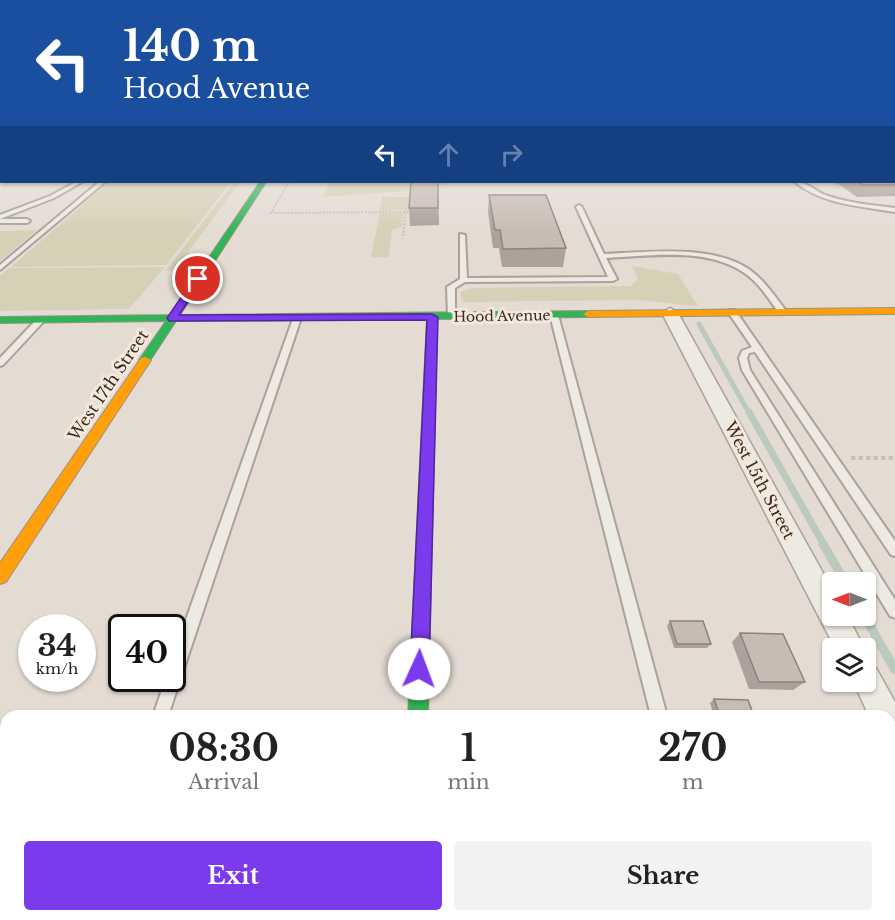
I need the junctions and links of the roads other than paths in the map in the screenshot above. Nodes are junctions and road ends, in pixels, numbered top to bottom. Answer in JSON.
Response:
{"nodes":[{"id":1,"x":78,"y":183,"type":"edge"},
{"id":2,"x":101,"y":183,"type":"edge"},
{"id":3,"x":261,"y":183,"type":"edge"},
{"id":4,"x":799,"y":183,"type":"edge"},
{"id":5,"x":579,"y":207,"type":"dead end"},
{"id":6,"x":895,"y":210,"type":"edge"},
{"id":7,"x":0,"y":219,"type":"edge"},
{"id":8,"x":27,"y":221,"type":"dead end"},
{"id":9,"x":462,"y":235,"type":"dead end"},
{"id":10,"x":602,"y":256,"type":"junction"},
{"id":11,"x":0,"y":268,"type":"edge"},
{"id":12,"x":464,"y":280,"type":"junction"},
{"id":13,"x":895,"y":311,"type":"edge"},
{"id":14,"x":732,"y":312,"type":"junction"},
{"id":15,"x":783,"y":312,"type":"junction"},
{"id":16,"x":670,"y":313,"type":"junction"},
{"id":17,"x":554,"y":315,"type":"junction"},
{"id":18,"x":451,"y":316,"type":"junction"},
{"id":19,"x":432,"y":317,"type":"junction"},
{"id":20,"x":172,"y":318,"type":"junction"},
{"id":21,"x":297,"y":318,"type":"junction"},
{"id":22,"x":0,"y":320,"type":"edge"},
{"id":23,"x":41,"y":320,"type":"junction"},
{"id":24,"x":757,"y":349,"type":"junction"},
{"id":25,"x":0,"y":363,"type":"edge"},
{"id":26,"x":895,"y":551,"type":"edge"},
{"id":27,"x":0,"y":577,"type":"edge"},
{"id":28,"x":895,"y":612,"type":"edge"},
{"id":29,"x":845,"y":638,"type":"edge"},
{"id":30,"x":873,"y":692,"type":"edge"},
{"id":31,"x":162,"y":710,"type":"edge"},
{"id":32,"x":418,"y":710,"type":"edge"},
{"id":33,"x":657,"y":710,"type":"edge"},
{"id":34,"x":883,"y":710,"type":"edge"}],
"edges":[{"from":1,"to":7,"type":"lane"},
{"from":2,"to":11,"type":"lane"},
{"from":3,"to":20,"type":"street","name":"West 17th Street"},
{"from":4,"to":6,"type":"lane"},
{"from":5,"to":10,"type":"lane"},
{"from":7,"to":8,"type":"lane"},
{"from":9,"to":12,"type":"lane"},
{"from":10,"to":12,"type":"lane"},
{"from":10,"to":15,"type":"lane"},
{"from":12,"to":18,"type":"lane"},
{"from":13,"to":15,"type":"street","name":"Hood Avenue"},
{"from":14,"to":15,"type":"street","name":"Hood Avenue"},
{"from":14,"to":16,"type":"street","name":"Hood Avenue"},
{"from":14,"to":24,"type":"lane"},
{"from":16,"to":17,"type":"street","name":"Hood Avenue"},
{"from":16,"to":29,"type":"street","name":"West 15th Street"},
{"from":17,"to":18,"type":"street","name":"Hood Avenue"},
{"from":17,"to":33,"type":"lane"},
{"from":18,"to":19,"type":"street","name":"Hood Avenue"},
{"from":19,"to":21,"type":"street","name":"Hood Avenue"},
{"from":19,"to":32,"type":"street"},
{"from":20,"to":21,"type":"street","name":"Hood Avenue"},
{"from":20,"to":23,"type":"street","name":"Hood Avenue"},
{"from":20,"to":27,"type":"street","name":"West 17th Street"},
{"from":21,"to":31,"type":"lane"},
{"from":22,"to":23,"type":"street","name":"Hood Avenue"},
{"from":23,"to":25,"type":"lane"},
{"from":24,"to":26,"type":"lane"},
{"from":24,"to":28,"type":"lane"},
{"from":30,"to":34,"type":"street"}]}
